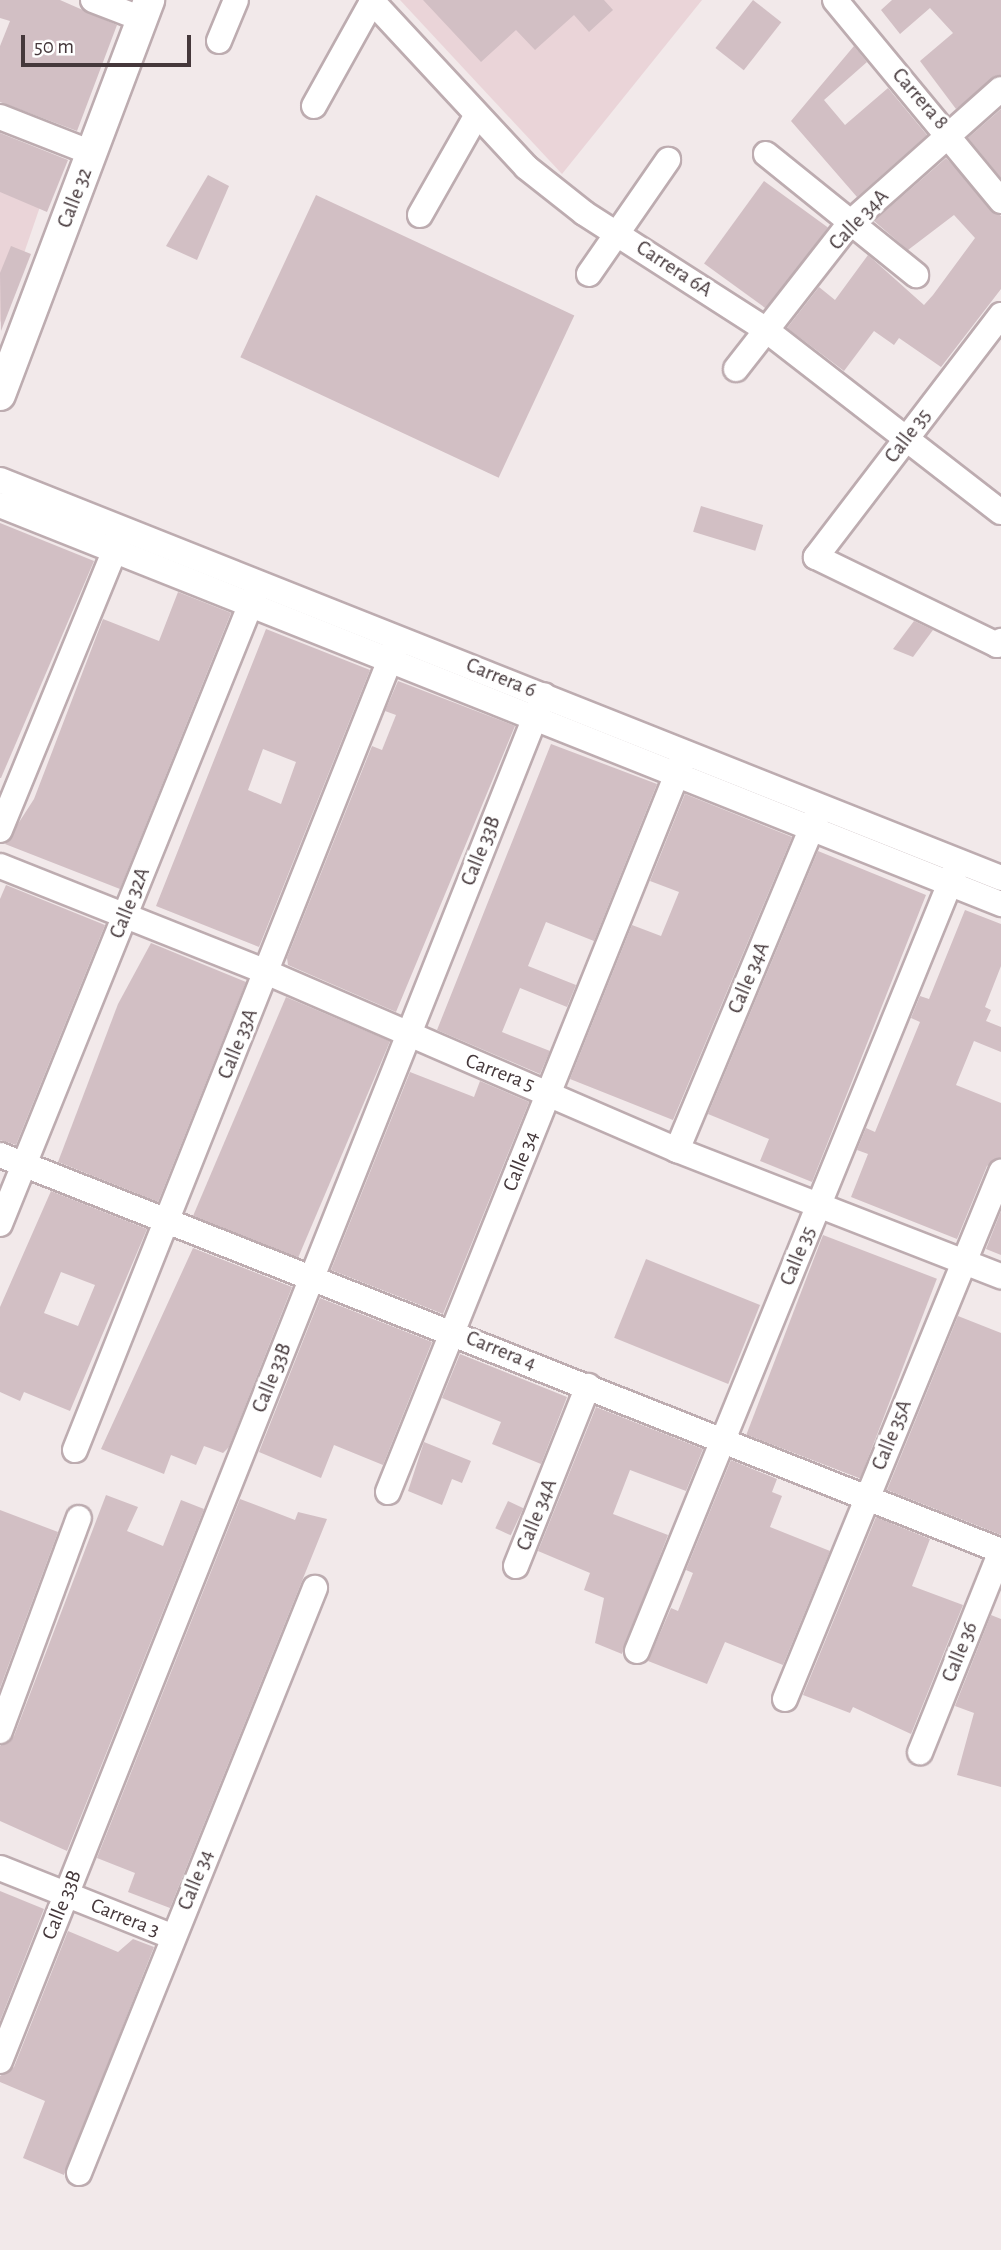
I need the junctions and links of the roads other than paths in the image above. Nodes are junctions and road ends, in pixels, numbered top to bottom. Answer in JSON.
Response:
{"nodes":[{"id":1,"x":93,"y":0,"type":"edge"},
{"id":2,"x":236,"y":0,"type":"edge"},
{"id":3,"x":371,"y":1,"type":"edge"},
{"id":4,"x":841,"y":2,"type":"edge"},
{"id":5,"x":146,"y":9,"type":"edge"},
{"id":6,"x":219,"y":41,"type":"dead end"},
{"id":7,"x":1001,"y":89,"type":"edge"},
{"id":8,"x":314,"y":106,"type":"dead end"},
{"id":9,"x":0,"y":117,"type":"edge"},
{"id":10,"x":475,"y":118,"type":"junction"},
{"id":11,"x":950,"y":133,"type":"junction"},
{"id":12,"x":92,"y":153,"type":"junction"},
{"id":13,"x":766,"y":154,"type":"dead end"},
{"id":14,"x":668,"y":160,"type":"dead end"},
{"id":15,"x":1001,"y":201,"type":"edge"},
{"id":16,"x":420,"y":215,"type":"dead end"},
{"id":17,"x":850,"y":222,"type":"junction"},
{"id":18,"x":619,"y":233,"type":"junction"},
{"id":19,"x":589,"y":274,"type":"dead end"},
{"id":20,"x":916,"y":275,"type":"dead end"},
{"id":21,"x":1001,"y":315,"type":"edge"},
{"id":22,"x":766,"y":330,"type":"junction"},
{"id":23,"x":736,"y":369,"type":"dead end"},
{"id":24,"x":0,"y":395,"type":"edge"},
{"id":25,"x":905,"y":440,"type":"junction"},
{"id":26,"x":0,"y":480,"type":"edge"},
{"id":27,"x":0,"y":505,"type":"edge"},
{"id":28,"x":1001,"y":512,"type":"edge"},
{"id":29,"x":124,"y":527,"type":"junction"},
{"id":30,"x":114,"y":551,"type":"junction"},
{"id":31,"x":260,"y":581,"type":"junction"},
{"id":32,"x":250,"y":605,"type":"junction"},
{"id":33,"x":400,"y":637,"type":"junction"},
{"id":34,"x":999,"y":643,"type":"edge"},
{"id":35,"x":390,"y":661,"type":"junction"},
{"id":36,"x":544,"y":695,"type":"junction"},
{"id":37,"x":534,"y":718,"type":"junction"},
{"id":38,"x":686,"y":752,"type":"junction"},
{"id":39,"x":677,"y":775,"type":"junction"},
{"id":40,"x":821,"y":806,"type":"junction"},
{"id":41,"x":811,"y":828,"type":"junction"},
{"id":42,"x":0,"y":830,"type":"edge"},
{"id":43,"x":0,"y":866,"type":"edge"},
{"id":44,"x":954,"y":872,"type":"junction"},
{"id":45,"x":1001,"y":878,"type":"edge"},
{"id":46,"x":1001,"y":904,"type":"edge"},
{"id":47,"x":125,"y":916,"type":"junction"},
{"id":48,"x":266,"y":972,"type":"junction"},
{"id":49,"x":407,"y":1037,"type":"junction"},
{"id":50,"x":549,"y":1091,"type":"junction"},
{"id":51,"x":677,"y":1150,"type":"junction"},
{"id":52,"x":0,"y":1155,"type":"edge"},
{"id":53,"x":24,"y":1164,"type":"junction"},
{"id":54,"x":1001,"y":1172,"type":"edge"},
{"id":55,"x":818,"y":1206,"type":"junction"},
{"id":56,"x":166,"y":1223,"type":"junction"},
{"id":57,"x":0,"y":1224,"type":"edge"},
{"id":58,"x":961,"y":1262,"type":"junction"},
{"id":59,"x":1001,"y":1276,"type":"edge"},
{"id":60,"x":311,"y":1279,"type":"junction"},
{"id":61,"x":452,"y":1332,"type":"junction"},
{"id":62,"x":588,"y":1386,"type":"junction"},
{"id":63,"x":723,"y":1440,"type":"junction"},
{"id":64,"x":75,"y":1450,"type":"dead end"},
{"id":65,"x":388,"y":1492,"type":"dead end"},
{"id":66,"x":867,"y":1497,"type":"junction"},
{"id":67,"x":79,"y":1518,"type":"dead end"},
{"id":68,"x":1001,"y":1552,"type":"edge"},
{"id":69,"x":516,"y":1566,"type":"dead end"},
{"id":70,"x":315,"y":1588,"type":"dead end"},
{"id":71,"x":637,"y":1651,"type":"dead end"},
{"id":72,"x":785,"y":1699,"type":"dead end"},
{"id":73,"x":0,"y":1731,"type":"edge"},
{"id":74,"x":920,"y":1752,"type":"dead end"},
{"id":75,"x":0,"y":1868,"type":"edge"},
{"id":76,"x":66,"y":1894,"type":"junction"},
{"id":77,"x":173,"y":1937,"type":"junction"},
{"id":78,"x":0,"y":2062,"type":"edge"},
{"id":79,"x":79,"y":2173,"type":"dead end"}],
"edges":[{"from":1,"to":5,"type":"street"},
{"from":2,"to":6,"type":"street"},
{"from":3,"to":8,"type":"street"},
{"from":3,"to":10,"type":"street","name":"Carrera 6A"},
{"from":4,"to":11,"type":"street","name":"Carrera 8"},
{"from":5,"to":12,"type":"street","name":"Calle 32"},
{"from":7,"to":11,"type":"street","name":"Calle 34A"},
{"from":9,"to":12,"type":"street"},
{"from":10,"to":16,"type":"street"},
{"from":10,"to":18,"type":"street","name":"Carrera 6A"},
{"from":11,"to":15,"type":"street","name":"Carrera 8"},
{"from":11,"to":17,"type":"street","name":"Calle 34A"},
{"from":12,"to":24,"type":"street","name":"Calle 32"},
{"from":13,"to":17,"type":"street"},
{"from":14,"to":18,"type":"street"},
{"from":17,"to":20,"type":"street"},
{"from":17,"to":22,"type":"street","name":"Calle 34A"},
{"from":18,"to":19,"type":"street"},
{"from":18,"to":22,"type":"street","name":"Carrera 6A"},
{"from":21,"to":25,"type":"street","name":"Calle 35"},
{"from":22,"to":23,"type":"street","name":"Calle 34A"},
{"from":22,"to":25,"type":"street","name":"Carrera 6A"},
{"from":25,"to":28,"type":"street","name":"Carrera 6A"},
{"from":25,"to":34,"type":"street","name":"Calle 35"},
{"from":26,"to":29,"type":"street","name":"Carrera 6"},
{"from":27,"to":30,"type":"street","name":"Carrera 6"},
{"from":29,"to":30,"type":"street"},
{"from":29,"to":31,"type":"street","name":"Carrera 6"},
{"from":30,"to":32,"type":"street","name":"Carrera 6"},
{"from":30,"to":42,"type":"street"},
{"from":31,"to":32,"type":"street","name":"Calle 32A"},
{"from":31,"to":33,"type":"street","name":"Carrera 6"},
{"from":32,"to":35,"type":"street","name":"Carrera 6"},
{"from":32,"to":47,"type":"street","name":"Calle 32A"},
{"from":33,"to":35,"type":"street","name":"Calle 33A"},
{"from":33,"to":36,"type":"street","name":"Carrera 6"},
{"from":35,"to":37,"type":"street","name":"Carrera 6"},
{"from":35,"to":48,"type":"street","name":"Calle 33A"},
{"from":36,"to":37,"type":"street","name":"Calle 33B"},
{"from":36,"to":38,"type":"street","name":"Carrera 6"},
{"from":37,"to":39,"type":"street","name":"Carrera 6"},
{"from":37,"to":49,"type":"street","name":"Calle 33B"},
{"from":38,"to":39,"type":"street","name":"Calle 34"},
{"from":38,"to":40,"type":"street","name":"Carrera 6"},
{"from":39,"to":41,"type":"street","name":"Carrera 6"},
{"from":39,"to":50,"type":"street","name":"Calle 34"},
{"from":40,"to":41,"type":"street","name":"Calle 34A"},
{"from":40,"to":44,"type":"street","name":"Carrera 6"},
{"from":41,"to":44,"type":"street","name":"Carrera 6"},
{"from":41,"to":51,"type":"street","name":"Calle 34A"},
{"from":43,"to":47,"type":"street","name":"Carrera 5"},
{"from":44,"to":45,"type":"street","name":"Carrera 6"},
{"from":44,"to":46,"type":"street","name":"Carrera 6"},
{"from":44,"to":55,"type":"street","name":"Calle 35"},
{"from":47,"to":48,"type":"street","name":"Carrera 5"},
{"from":47,"to":53,"type":"street","name":"Calle 32A"},
{"from":48,"to":49,"type":"street","name":"Carrera 5"},
{"from":48,"to":56,"type":"street","name":"Calle 33A"},
{"from":49,"to":50,"type":"street","name":"Carrera 5"},
{"from":49,"to":60,"type":"street","name":"Calle 33B"},
{"from":50,"to":51,"type":"street","name":"Carrera 5"},
{"from":50,"to":61,"type":"street","name":"Calle 34"},
{"from":51,"to":55,"type":"street","name":"Carrera 5"},
{"from":52,"to":53,"type":"street","name":"Carrera 4"},
{"from":53,"to":56,"type":"street","name":"Carrera 4"},
{"from":53,"to":57,"type":"street","name":"Calle 32A"},
{"from":54,"to":58,"type":"street","name":"Calle 35A"},
{"from":55,"to":58,"type":"street","name":"Carrera 5"},
{"from":55,"to":63,"type":"street","name":"Calle 35"},
{"from":56,"to":60,"type":"street","name":"Carrera 4"},
{"from":56,"to":64,"type":"street","name":"Calle 33A"},
{"from":58,"to":59,"type":"street","name":"Carrera 5"},
{"from":58,"to":66,"type":"street","name":"Calle 35A"},
{"from":60,"to":61,"type":"street","name":"Carrera 4"},
{"from":60,"to":76,"type":"street","name":"Calle 33B"},
{"from":61,"to":62,"type":"street","name":"Carrera 4"},
{"from":61,"to":65,"type":"street","name":"Calle 34"},
{"from":62,"to":63,"type":"street","name":"Carrera 4"},
{"from":62,"to":69,"type":"street","name":"Calle 34A"},
{"from":63,"to":66,"type":"street","name":"Carrera 4"},
{"from":63,"to":71,"type":"street","name":"Calle 35"},
{"from":66,"to":68,"type":"street","name":"Carrera 4"},
{"from":66,"to":72,"type":"street","name":"Calle 35A"},
{"from":67,"to":73,"type":"street"},
{"from":68,"to":74,"type":"street","name":"Calle 36"},
{"from":70,"to":77,"type":"street","name":"Calle 34"},
{"from":75,"to":76,"type":"street","name":"Carrera 3"},
{"from":76,"to":77,"type":"street","name":"Carrera 3"},
{"from":76,"to":78,"type":"street","name":"Calle 33B"},
{"from":77,"to":79,"type":"street","name":"Calle 34"}]}
